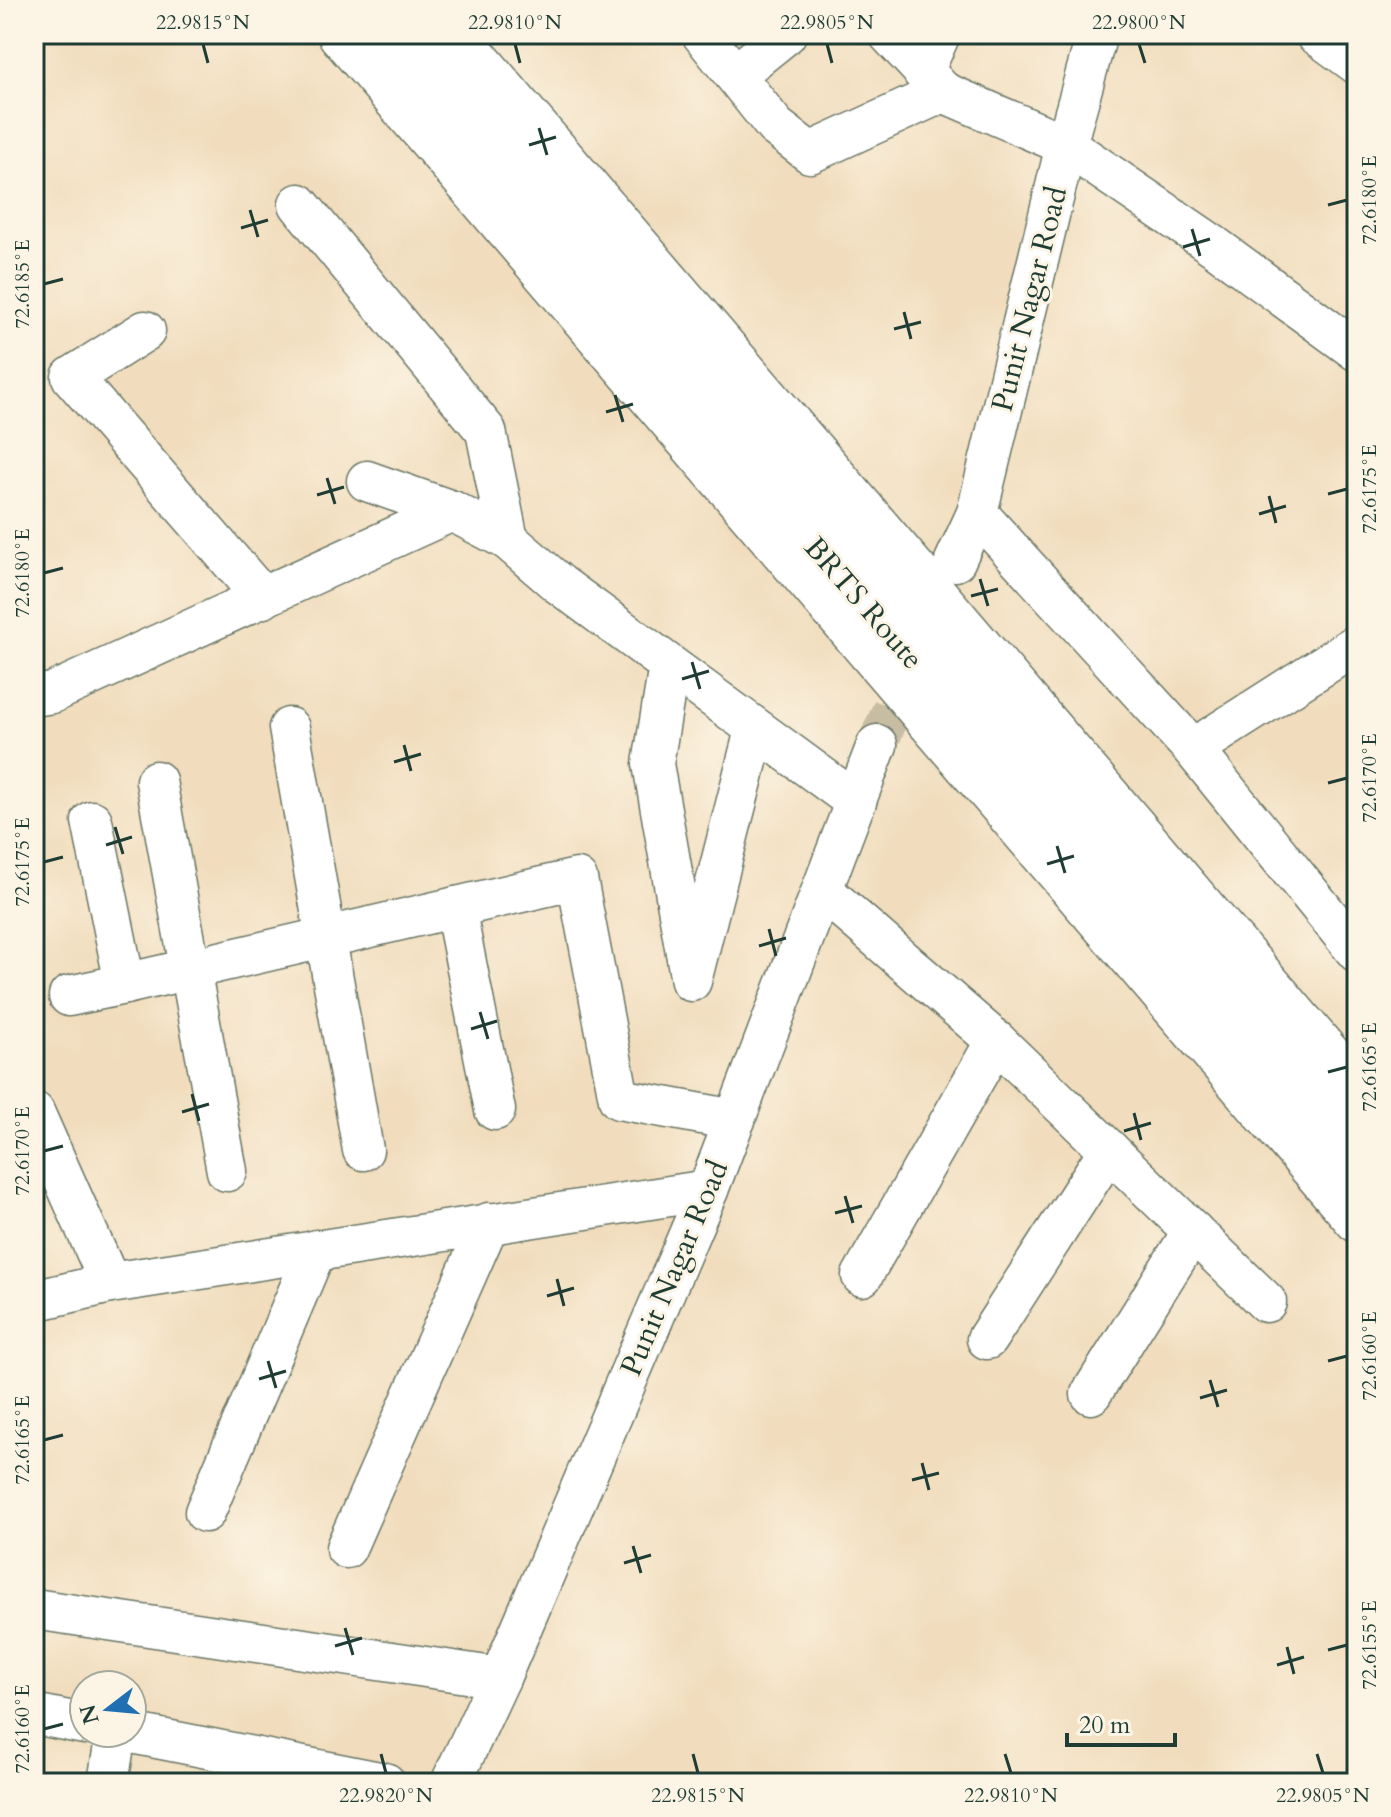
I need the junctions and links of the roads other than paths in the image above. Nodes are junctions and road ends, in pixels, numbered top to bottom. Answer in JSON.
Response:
{"nodes":[{"id":1,"x":340,"y":34,"type":"edge"},
{"id":2,"x":372,"y":34,"type":"edge"},
{"id":3,"x":418,"y":34,"type":"edge"},
{"id":4,"x":456,"y":34,"type":"edge"},
{"id":5,"x":702,"y":34,"type":"edge"},
{"id":6,"x":786,"y":34,"type":"edge"},
{"id":7,"x":889,"y":34,"type":"edge"},
{"id":8,"x":940,"y":34,"type":"edge"},
{"id":9,"x":1097,"y":34,"type":"edge"},
{"id":10,"x":1316,"y":34,"type":"edge"},
{"id":11,"x":1357,"y":64,"type":"edge"},
{"id":12,"x":735,"y":75,"type":"junction"},
{"id":13,"x":933,"y":82,"type":"junction"},
{"id":14,"x":1066,"y":145,"type":"junction"},
{"id":15,"x":299,"y":204,"type":"dead end"},
{"id":16,"x":145,"y":331,"type":"dead end"},
{"id":17,"x":1357,"y":351,"type":"edge"},
{"id":18,"x":367,"y":481,"type":"dead end"},
{"id":19,"x":452,"y":511,"type":"junction"},
{"id":20,"x":977,"y":513,"type":"junction"},
{"id":21,"x":508,"y":540,"type":"junction"},
{"id":22,"x":955,"y":561,"type":"dead end"},
{"id":23,"x":263,"y":598,"type":"junction"},
{"id":24,"x":1357,"y":644,"type":"edge"},
{"id":25,"x":669,"y":666,"type":"junction"},
{"id":26,"x":34,"y":696,"type":"edge"},
{"id":27,"x":289,"y":728,"type":"dead end"},
{"id":28,"x":755,"y":730,"type":"junction"},
{"id":29,"x":877,"y":745,"type":"tunnel mouth"},
{"id":30,"x":1193,"y":749,"type":"junction"},
{"id":31,"x":156,"y":781,"type":"dead end"},
{"id":32,"x":856,"y":802,"type":"junction"},
{"id":33,"x":92,"y":821,"type":"dead end"},
{"id":34,"x":822,"y":890,"type":"junction"},
{"id":35,"x":455,"y":907,"type":"junction"},
{"id":36,"x":326,"y":937,"type":"junction"},
{"id":37,"x":1357,"y":952,"type":"edge"},
{"id":38,"x":189,"y":969,"type":"junction"},
{"id":39,"x":125,"y":984,"type":"junction"},
{"id":40,"x":69,"y":996,"type":"dead end"},
{"id":41,"x":996,"y":1041,"type":"junction"},
{"id":42,"x":1357,"y":1088,"type":"edge"},
{"id":43,"x":495,"y":1110,"type":"dead end"},
{"id":44,"x":34,"y":1112,"type":"edge"},
{"id":45,"x":735,"y":1120,"type":"junction"},
{"id":46,"x":1357,"y":1125,"type":"edge"},
{"id":47,"x":363,"y":1150,"type":"dead end"},
{"id":48,"x":1109,"y":1150,"type":"junction"},
{"id":49,"x":227,"y":1171,"type":"dead end"},
{"id":50,"x":1357,"y":1173,"type":"edge"},
{"id":51,"x":708,"y":1190,"type":"junction"},
{"id":52,"x":1357,"y":1220,"type":"edge"},
{"id":53,"x":489,"y":1223,"type":"junction"},
{"id":54,"x":1193,"y":1231,"type":"junction"},
{"id":55,"x":316,"y":1250,"type":"junction"},
{"id":56,"x":862,"y":1276,"type":"dead end"},
{"id":57,"x":110,"y":1283,"type":"junction"},
{"id":58,"x":34,"y":1301,"type":"edge"},
{"id":59,"x":1266,"y":1302,"type":"dead end"},
{"id":60,"x":987,"y":1339,"type":"dead end"},
{"id":61,"x":1091,"y":1394,"type":"dead end"},
{"id":62,"x":205,"y":1512,"type":"dead end"},
{"id":63,"x":346,"y":1548,"type":"dead end"},
{"id":64,"x":34,"y":1609,"type":"edge"},
{"id":65,"x":500,"y":1678,"type":"junction"},
{"id":66,"x":34,"y":1714,"type":"edge"},
{"id":67,"x":68,"y":1721,"type":"edge"},
{"id":68,"x":148,"y":1736,"type":"edge"},
{"id":69,"x":113,"y":1749,"type":"edge"},
{"id":70,"x":108,"y":1783,"type":"edge"},
{"id":71,"x":385,"y":1783,"type":"edge"},
{"id":72,"x":451,"y":1783,"type":"edge"}],
"edges":[{"from":1,"to":52,"type":"main road"},
{"from":2,"to":50,"type":"street","name":"BRTS Route"},
{"from":3,"to":46,"type":"street","name":"BRTS Route"},
{"from":4,"to":42,"type":"main road"},
{"from":5,"to":12,"type":"street"},
{"from":6,"to":12,"type":"street"},
{"from":7,"to":13,"type":"street"},
{"from":8,"to":13,"type":"street"},
{"from":9,"to":14,"type":"street","name":"Punit Nagar Road"},
{"from":10,"to":11,"type":"street"},
{"from":12,"to":13,"type":"street"},
{"from":13,"to":14,"type":"street"},
{"from":14,"to":17,"type":"street"},
{"from":14,"to":20,"type":"street","name":"Punit Nagar Road"},
{"from":15,"to":21,"type":"street"},
{"from":16,"to":23,"type":"street"},
{"from":18,"to":19,"type":"street"},
{"from":19,"to":21,"type":"street"},
{"from":19,"to":23,"type":"street"},
{"from":20,"to":22,"type":"street","name":"Punit Nagar Road"},
{"from":20,"to":30,"type":"street"},
{"from":21,"to":25,"type":"street"},
{"from":23,"to":26,"type":"street"},
{"from":24,"to":30,"type":"street"},
{"from":25,"to":28,"type":"street"},
{"from":25,"to":28,"type":"street"},
{"from":27,"to":36,"type":"street"},
{"from":28,"to":32,"type":"street"},
{"from":29,"to":32,"type":"street","name":"Punit Nagar Road"},
{"from":30,"to":37,"type":"street"},
{"from":31,"to":38,"type":"street"},
{"from":32,"to":34,"type":"street","name":"Punit Nagar Road"},
{"from":33,"to":39,"type":"street"},
{"from":34,"to":41,"type":"street"},
{"from":34,"to":45,"type":"street","name":"Punit Nagar Road"},
{"from":35,"to":36,"type":"street"},
{"from":35,"to":43,"type":"street"},
{"from":35,"to":45,"type":"street"},
{"from":36,"to":38,"type":"street"},
{"from":36,"to":47,"type":"street"},
{"from":38,"to":39,"type":"street"},
{"from":38,"to":49,"type":"street"},
{"from":39,"to":40,"type":"street"},
{"from":41,"to":48,"type":"street"},
{"from":41,"to":56,"type":"street"},
{"from":44,"to":57,"type":"street"},
{"from":45,"to":51,"type":"street","name":"Punit Nagar Road"},
{"from":48,"to":54,"type":"street"},
{"from":48,"to":60,"type":"street"},
{"from":51,"to":53,"type":"street"},
{"from":51,"to":65,"type":"street","name":"Punit Nagar Road"},
{"from":53,"to":55,"type":"street"},
{"from":53,"to":63,"type":"street"},
{"from":54,"to":59,"type":"street"},
{"from":54,"to":61,"type":"street"},
{"from":55,"to":57,"type":"street"},
{"from":55,"to":62,"type":"street"},
{"from":57,"to":58,"type":"street"},
{"from":64,"to":65,"type":"street"},
{"from":65,"to":72,"type":"street","name":"Punit Nagar Road"},
{"from":66,"to":67,"type":"street"},
{"from":68,"to":71,"type":"street"},
{"from":69,"to":70,"type":"street"}]}
